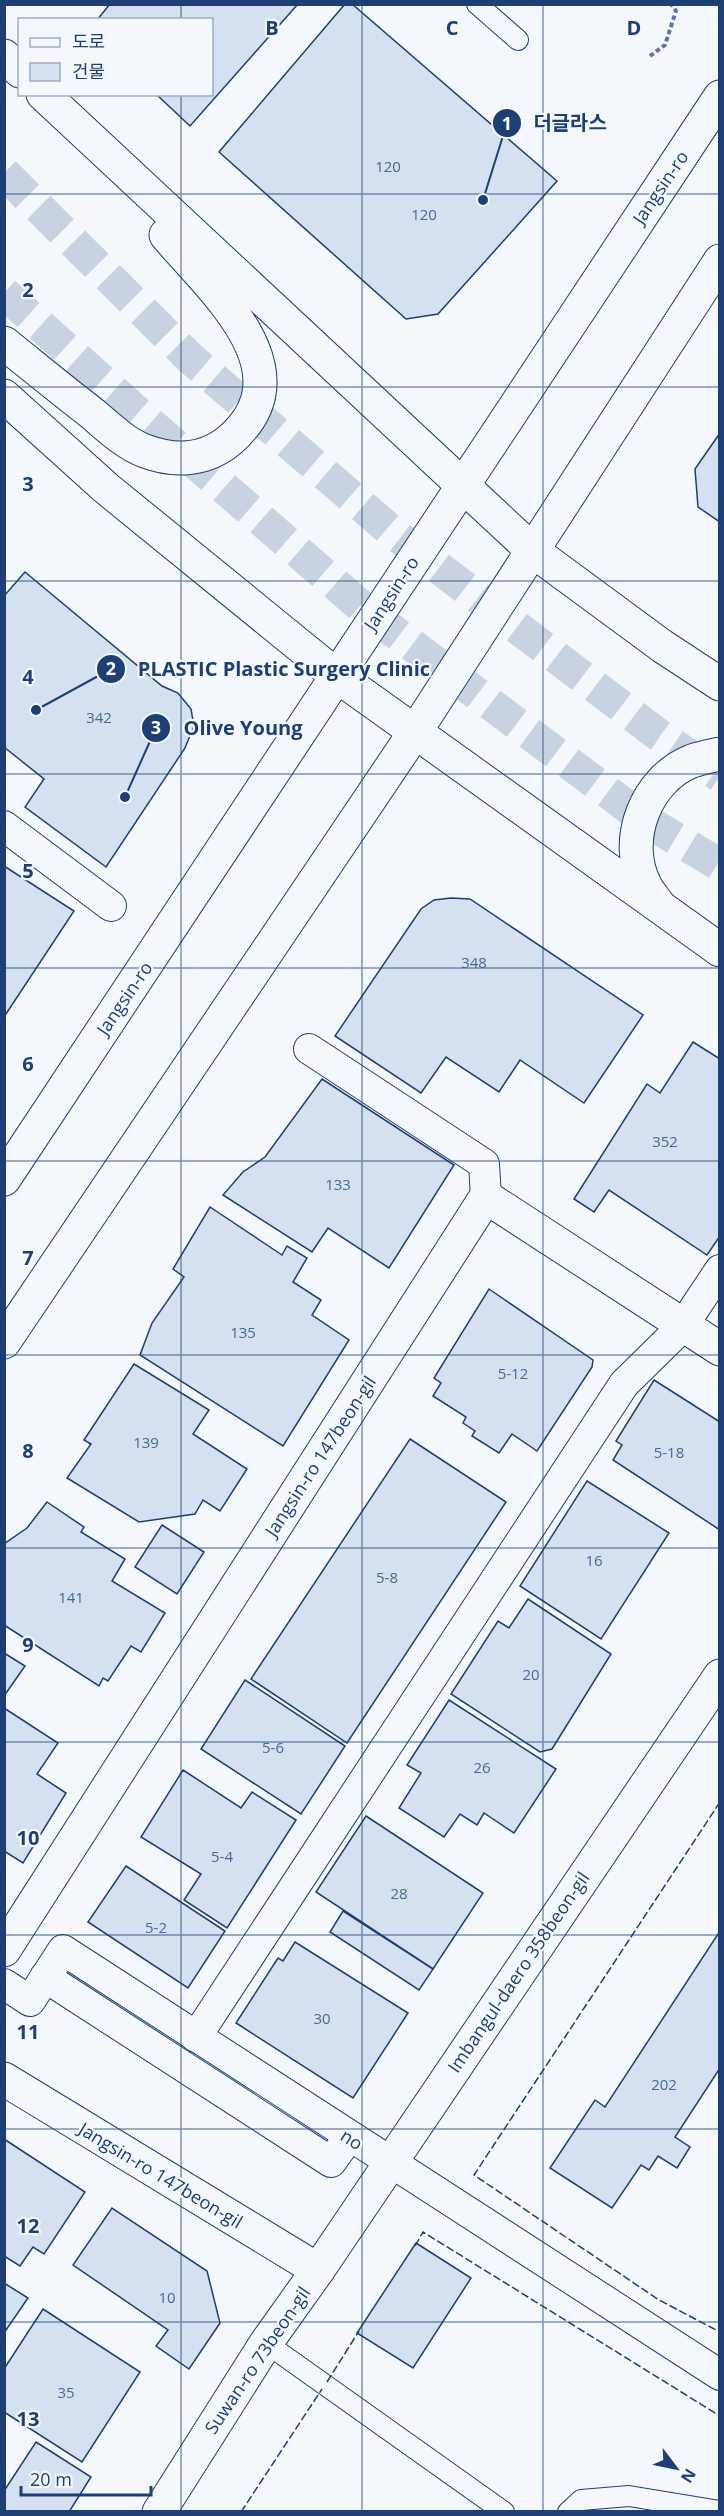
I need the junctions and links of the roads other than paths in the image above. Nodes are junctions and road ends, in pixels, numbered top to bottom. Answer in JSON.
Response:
{"nodes":[{"id":1,"x":477,"y":4,"type":"edge"},
{"id":2,"x":518,"y":40,"type":"dead end"},
{"id":3,"x":4,"y":56,"type":"edge"},
{"id":4,"x":18,"y":69,"type":"edge"},
{"id":5,"x":45,"y":96,"type":"edge"},
{"id":6,"x":720,"y":97,"type":"edge"},
{"id":7,"x":74,"y":125,"type":"junction"},
{"id":8,"x":720,"y":261,"type":"edge"},
{"id":9,"x":4,"y":343,"type":"edge"},
{"id":10,"x":4,"y":396,"type":"edge"},
{"id":11,"x":462,"y":484,"type":"junction"},
{"id":12,"x":533,"y":551,"type":"junction"},
{"id":13,"x":337,"y":676,"type":"junction"},
{"id":14,"x":720,"y":684,"type":"edge"},
{"id":15,"x":415,"y":732,"type":"junction"},
{"id":16,"x":720,"y":754,"type":"edge"},
{"id":17,"x":4,"y":826,"type":"edge"},
{"id":18,"x":111,"y":906,"type":"dead end"},
{"id":19,"x":686,"y":927,"type":"junction"},
{"id":20,"x":720,"y":950,"type":"edge"},
{"id":21,"x":309,"y":1049,"type":"dead end"},
{"id":22,"x":4,"y":1179,"type":"edge"},
{"id":23,"x":486,"y":1197,"type":"junction"},
{"id":24,"x":720,"y":1270,"type":"edge"},
{"id":25,"x":682,"y":1327,"type":"junction"},
{"id":26,"x":4,"y":1342,"type":"edge"},
{"id":27,"x":720,"y":1349,"type":"edge"},
{"id":28,"x":720,"y":1676,"type":"edge"},
{"id":29,"x":4,"y":1950,"type":"edge"},
{"id":30,"x":45,"y":1977,"type":"junction"},
{"id":31,"x":4,"y":1984,"type":"edge"},
{"id":32,"x":196,"y":2037,"type":"junction"},
{"id":33,"x":4,"y":2079,"type":"edge"},
{"id":34,"x":349,"y":2137,"type":"junction"},
{"id":35,"x":388,"y":2162,"type":"junction"},
{"id":36,"x":318,"y":2270,"type":"junction"},
{"id":37,"x":266,"y":2343,"type":"junction"},
{"id":38,"x":720,"y":2375,"type":"edge"},
{"id":39,"x":159,"y":2511,"type":"edge"},
{"id":40,"x":504,"y":2511,"type":"edge"},
{"id":41,"x":568,"y":2511,"type":"edge"},
{"id":42,"x":720,"y":2511,"type":"edge"}],
"edges":[{"from":1,"to":2,"type":"lane"},
{"from":3,"to":4,"type":"main road"},
{"from":5,"to":7,"type":"main road"},
{"from":6,"to":11,"type":"main road","name":"Jangsin-ro"},
{"from":7,"to":9,"type":"main road"},
{"from":7,"to":11,"type":"main road"},
{"from":8,"to":12,"type":"main road"},
{"from":10,"to":13,"type":"main road"},
{"from":11,"to":12,"type":"main road"},
{"from":11,"to":13,"type":"main road","name":"Jangsin-ro"},
{"from":12,"to":14,"type":"main road"},
{"from":12,"to":15,"type":"main road"},
{"from":13,"to":15,"type":"main road"},
{"from":13,"to":22,"type":"main road","name":"Jangsin-ro"},
{"from":15,"to":19,"type":"main road"},
{"from":15,"to":26,"type":"main road"},
{"from":16,"to":19,"type":"main road"},
{"from":17,"to":18,"type":"street"},
{"from":19,"to":20,"type":"main road"},
{"from":21,"to":23,"type":"street"},
{"from":23,"to":25,"type":"main road"},
{"from":23,"to":29,"type":"main road","name":"Jangsin-ro 147beon-gil"},
{"from":24,"to":25,"type":"street"},
{"from":25,"to":27,"type":"main road"},
{"from":25,"to":32,"type":"street"},
{"from":28,"to":35,"type":"main road","name":"Imbangul-daero 358beon-gil"},
{"from":30,"to":31,"type":"street","name":"no"},
{"from":30,"to":32,"type":"street","name":"no"},
{"from":30,"to":34,"type":"street"},
{"from":32,"to":34,"type":"street","name":"no"},
{"from":33,"to":36,"type":"main road","name":"Jangsin-ro 147beon-gil"},
{"from":34,"to":35,"type":"street","name":"no"},
{"from":35,"to":36,"type":"main road","name":"Imbangul-daero 358beon-gil"},
{"from":35,"to":38,"type":"street","name":"no"},
{"from":36,"to":37,"type":"main road","name":"Suwan-ro 73beon-gil"},
{"from":37,"to":39,"type":"main road","name":"Suwan-ro 73beon-gil"},
{"from":37,"to":40,"type":"lane"},
{"from":41,"to":42,"type":"lane"}]}
